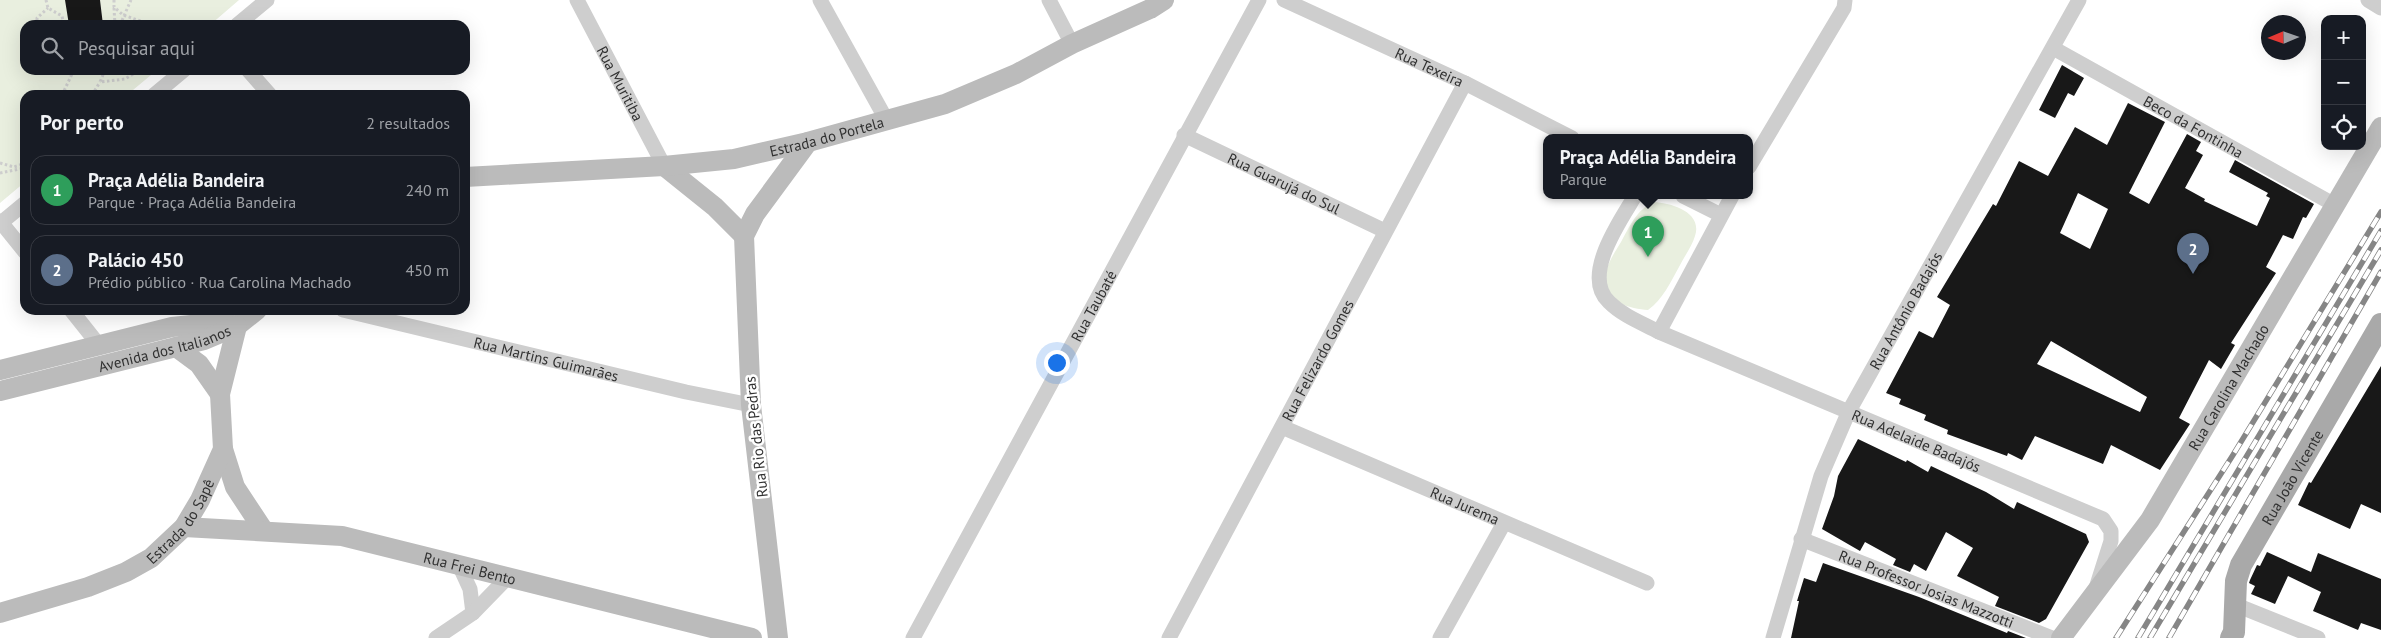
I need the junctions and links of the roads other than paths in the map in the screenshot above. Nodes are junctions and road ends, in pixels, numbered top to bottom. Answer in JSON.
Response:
{"nodes":[{"id":1,"x":267,"y":0,"type":"edge"},
{"id":2,"x":577,"y":0,"type":"edge"},
{"id":3,"x":820,"y":0,"type":"edge"},
{"id":4,"x":1049,"y":0,"type":"edge"},
{"id":5,"x":1164,"y":0,"type":"edge"},
{"id":6,"x":1259,"y":0,"type":"edge"},
{"id":7,"x":1284,"y":0,"type":"edge"},
{"id":8,"x":1845,"y":0,"type":"edge"},
{"id":9,"x":2079,"y":0,"type":"edge"},
{"id":10,"x":2368,"y":0,"type":"edge"},
{"id":11,"x":2381,"y":8,"type":"edge"},
{"id":12,"x":243,"y":20,"type":"edge"},
{"id":13,"x":1072,"y":44,"type":"junction"},
{"id":14,"x":2053,"y":48,"type":"junction"},
{"id":15,"x":178,"y":75,"type":"edge"},
{"id":16,"x":252,"y":75,"type":"edge"},
{"id":17,"x":1465,"y":83,"type":"junction"},
{"id":18,"x":160,"y":90,"type":"edge"},
{"id":19,"x":266,"y":90,"type":"edge"},
{"id":20,"x":887,"y":121,"type":"junction"},
{"id":21,"x":2381,"y":127,"type":"edge"},
{"id":22,"x":1564,"y":134,"type":"edge"},
{"id":23,"x":1184,"y":135,"type":"junction"},
{"id":24,"x":808,"y":142,"type":"junction"},
{"id":25,"x":1753,"y":160,"type":"edge"},
{"id":26,"x":664,"y":166,"type":"junction"},
{"id":27,"x":470,"y":177,"type":"edge"},
{"id":28,"x":1633,"y":199,"type":"edge"},
{"id":29,"x":1689,"y":199,"type":"edge"},
{"id":30,"x":1730,"y":199,"type":"edge"},
{"id":31,"x":2335,"y":205,"type":"junction"},
{"id":32,"x":20,"y":207,"type":"edge"},
{"id":33,"x":1721,"y":215,"type":"junction"},
{"id":34,"x":1,"y":222,"type":"edge"},
{"id":35,"x":1385,"y":231,"type":"junction"},
{"id":36,"x":744,"y":236,"type":"junction"},
{"id":37,"x":20,"y":246,"type":"edge"},
{"id":38,"x":75,"y":315,"type":"edge"},
{"id":39,"x":251,"y":315,"type":"edge"},
{"id":40,"x":364,"y":315,"type":"edge"},
{"id":41,"x":2381,"y":324,"type":"edge"},
{"id":42,"x":237,"y":326,"type":"junction"},
{"id":43,"x":1660,"y":332,"type":"junction"},
{"id":44,"x":98,"y":344,"type":"junction"},
{"id":45,"x":2375,"y":346,"type":"edge"},
{"id":46,"x":176,"y":347,"type":"junction"},
{"id":47,"x":0,"y":370,"type":"edge"},
{"id":48,"x":0,"y":391,"type":"edge"},
{"id":49,"x":220,"y":394,"type":"junction"},
{"id":50,"x":751,"y":405,"type":"junction"},
{"id":51,"x":1849,"y":412,"type":"junction"},
{"id":52,"x":1282,"y":427,"type":"junction"},
{"id":53,"x":223,"y":449,"type":"junction"},
{"id":54,"x":1504,"y":523,"type":"junction"},
{"id":55,"x":184,"y":527,"type":"junction"},
{"id":56,"x":264,"y":531,"type":"junction"},
{"id":57,"x":1800,"y":539,"type":"junction"},
{"id":58,"x":458,"y":565,"type":"junction"},
{"id":59,"x":507,"y":578,"type":"junction"},
{"id":60,"x":1646,"y":583,"type":"dead end"},
{"id":61,"x":2095,"y":592,"type":"junction"},
{"id":62,"x":2236,"y":605,"type":"junction"},
{"id":63,"x":0,"y":613,"type":"edge"},
{"id":64,"x":473,"y":613,"type":"junction"},
{"id":65,"x":436,"y":638,"type":"edge"},
{"id":66,"x":752,"y":638,"type":"edge"},
{"id":67,"x":778,"y":638,"type":"edge"},
{"id":68,"x":913,"y":638,"type":"edge"},
{"id":69,"x":1169,"y":638,"type":"edge"},
{"id":70,"x":1440,"y":638,"type":"edge"},
{"id":71,"x":1773,"y":638,"type":"edge"},
{"id":72,"x":2052,"y":638,"type":"edge"},
{"id":73,"x":2061,"y":638,"type":"edge"},
{"id":74,"x":2232,"y":638,"type":"edge"},
{"id":75,"x":2318,"y":638,"type":"edge"}],
"edges":[{"from":1,"to":12,"type":"street"},
{"from":2,"to":26,"type":"street","name":"Rua Muritiba"},
{"from":3,"to":20,"type":"street"},
{"from":4,"to":13,"type":"street"},
{"from":5,"to":13,"type":"main road","name":"Estrada do Portela"},
{"from":6,"to":23,"type":"street","name":"Rua Taubaté"},
{"from":7,"to":17,"type":"street","name":"Rua Texeira"},
{"from":8,"to":25,"type":"street"},
{"from":9,"to":14,"type":"street","name":"Rua Antônio Badajós"},
{"from":10,"to":11,"type":"street"},
{"from":13,"to":20,"type":"main road","name":"Estrada do Portela"},
{"from":14,"to":31,"type":"street","name":"Beco da Fontinha"},
{"from":14,"to":51,"type":"street","name":"Rua Antônio Badajós"},
{"from":15,"to":18,"type":"street"},
{"from":16,"to":19,"type":"street"},
{"from":17,"to":22,"type":"street","name":"Rua Texeira"},
{"from":17,"to":35,"type":"street","name":"Rua Felizardo Gomes"},
{"from":20,"to":24,"type":"main road","name":"Estrada do Portela"},
{"from":21,"to":31,"type":"main road","name":"Rua Carolina Machado"},
{"from":23,"to":35,"type":"street","name":"Rua Guarujá do Sul"},
{"from":23,"to":68,"type":"street","name":"Rua Taubaté"},
{"from":24,"to":26,"type":"main road","name":"Estrada do Portela"},
{"from":24,"to":36,"type":"main road","name":"Rua Rio das Pedras"},
{"from":26,"to":27,"type":"main road","name":"Estrada do Portela"},
{"from":26,"to":36,"type":"main road"},
{"from":28,"to":43,"type":"street","name":"Rua Adelaide Badajós"},
{"from":29,"to":33,"type":"street"},
{"from":30,"to":33,"type":"street"},
{"from":31,"to":61,"type":"main road","name":"Rua Carolina Machado"},
{"from":32,"to":34,"type":"street"},
{"from":33,"to":43,"type":"street"},
{"from":34,"to":37,"type":"street"},
{"from":35,"to":52,"type":"street","name":"Rua Felizardo Gomes"},
{"from":36,"to":50,"type":"main road","name":"Rua Rio das Pedras"},
{"from":38,"to":44,"type":"street"},
{"from":39,"to":42,"type":"main road"},
{"from":40,"to":50,"type":"street","name":"Rua Martins Guimarães"},
{"from":41,"to":45,"type":"main road","name":"Rua João Vicente"},
{"from":42,"to":44,"type":"main road","name":"Avenida dos Italianos"},
{"from":42,"to":46,"type":"main road","name":"Avenida dos Italianos"},
{"from":42,"to":49,"type":"main road","name":"Estrada do Sapê"},
{"from":43,"to":51,"type":"street","name":"Rua Adelaide Badajós"},
{"from":44,"to":47,"type":"main road","name":"Avenida dos Italianos"},
{"from":45,"to":62,"type":"main road","name":"Rua João Vicente"},
{"from":46,"to":48,"type":"main road","name":"Avenida dos Italianos"},
{"from":46,"to":49,"type":"main road"},
{"from":49,"to":53,"type":"main road","name":"Estrada do Sapê"},
{"from":50,"to":67,"type":"main road","name":"Rua Rio das Pedras"},
{"from":51,"to":57,"type":"street","name":"Rua Antônio Badajós"},
{"from":51,"to":61,"type":"street","name":"Rua Adelaide Badajós"},
{"from":52,"to":54,"type":"street","name":"Rua Jurema"},
{"from":52,"to":69,"type":"street","name":"Rua Felizardo Gomes"},
{"from":53,"to":55,"type":"main road","name":"Estrada do Sapê"},
{"from":53,"to":56,"type":"main road"},
{"from":54,"to":60,"type":"street","name":"Rua Jurema"},
{"from":54,"to":70,"type":"street"},
{"from":55,"to":56,"type":"main road","name":"Rua Frei Bento"},
{"from":55,"to":63,"type":"main road","name":"Estrada do Sapê"},
{"from":56,"to":58,"type":"main road","name":"Rua Frei Bento"},
{"from":57,"to":71,"type":"street","name":"Rua Antônio Badajós"},
{"from":57,"to":72,"type":"street","name":"Rua Professor Josias Mazzotti"},
{"from":58,"to":59,"type":"main road","name":"Rua Frei Bento"},
{"from":58,"to":64,"type":"street"},
{"from":59,"to":64,"type":"street"},
{"from":59,"to":66,"type":"main road","name":"Rua Frei Bento"},
{"from":61,"to":73,"type":"main road","name":"Rua Carolina Machado"},
{"from":62,"to":74,"type":"main road","name":"Rua João Vicente"},
{"from":62,"to":75,"type":"street"},
{"from":64,"to":65,"type":"street"}]}
